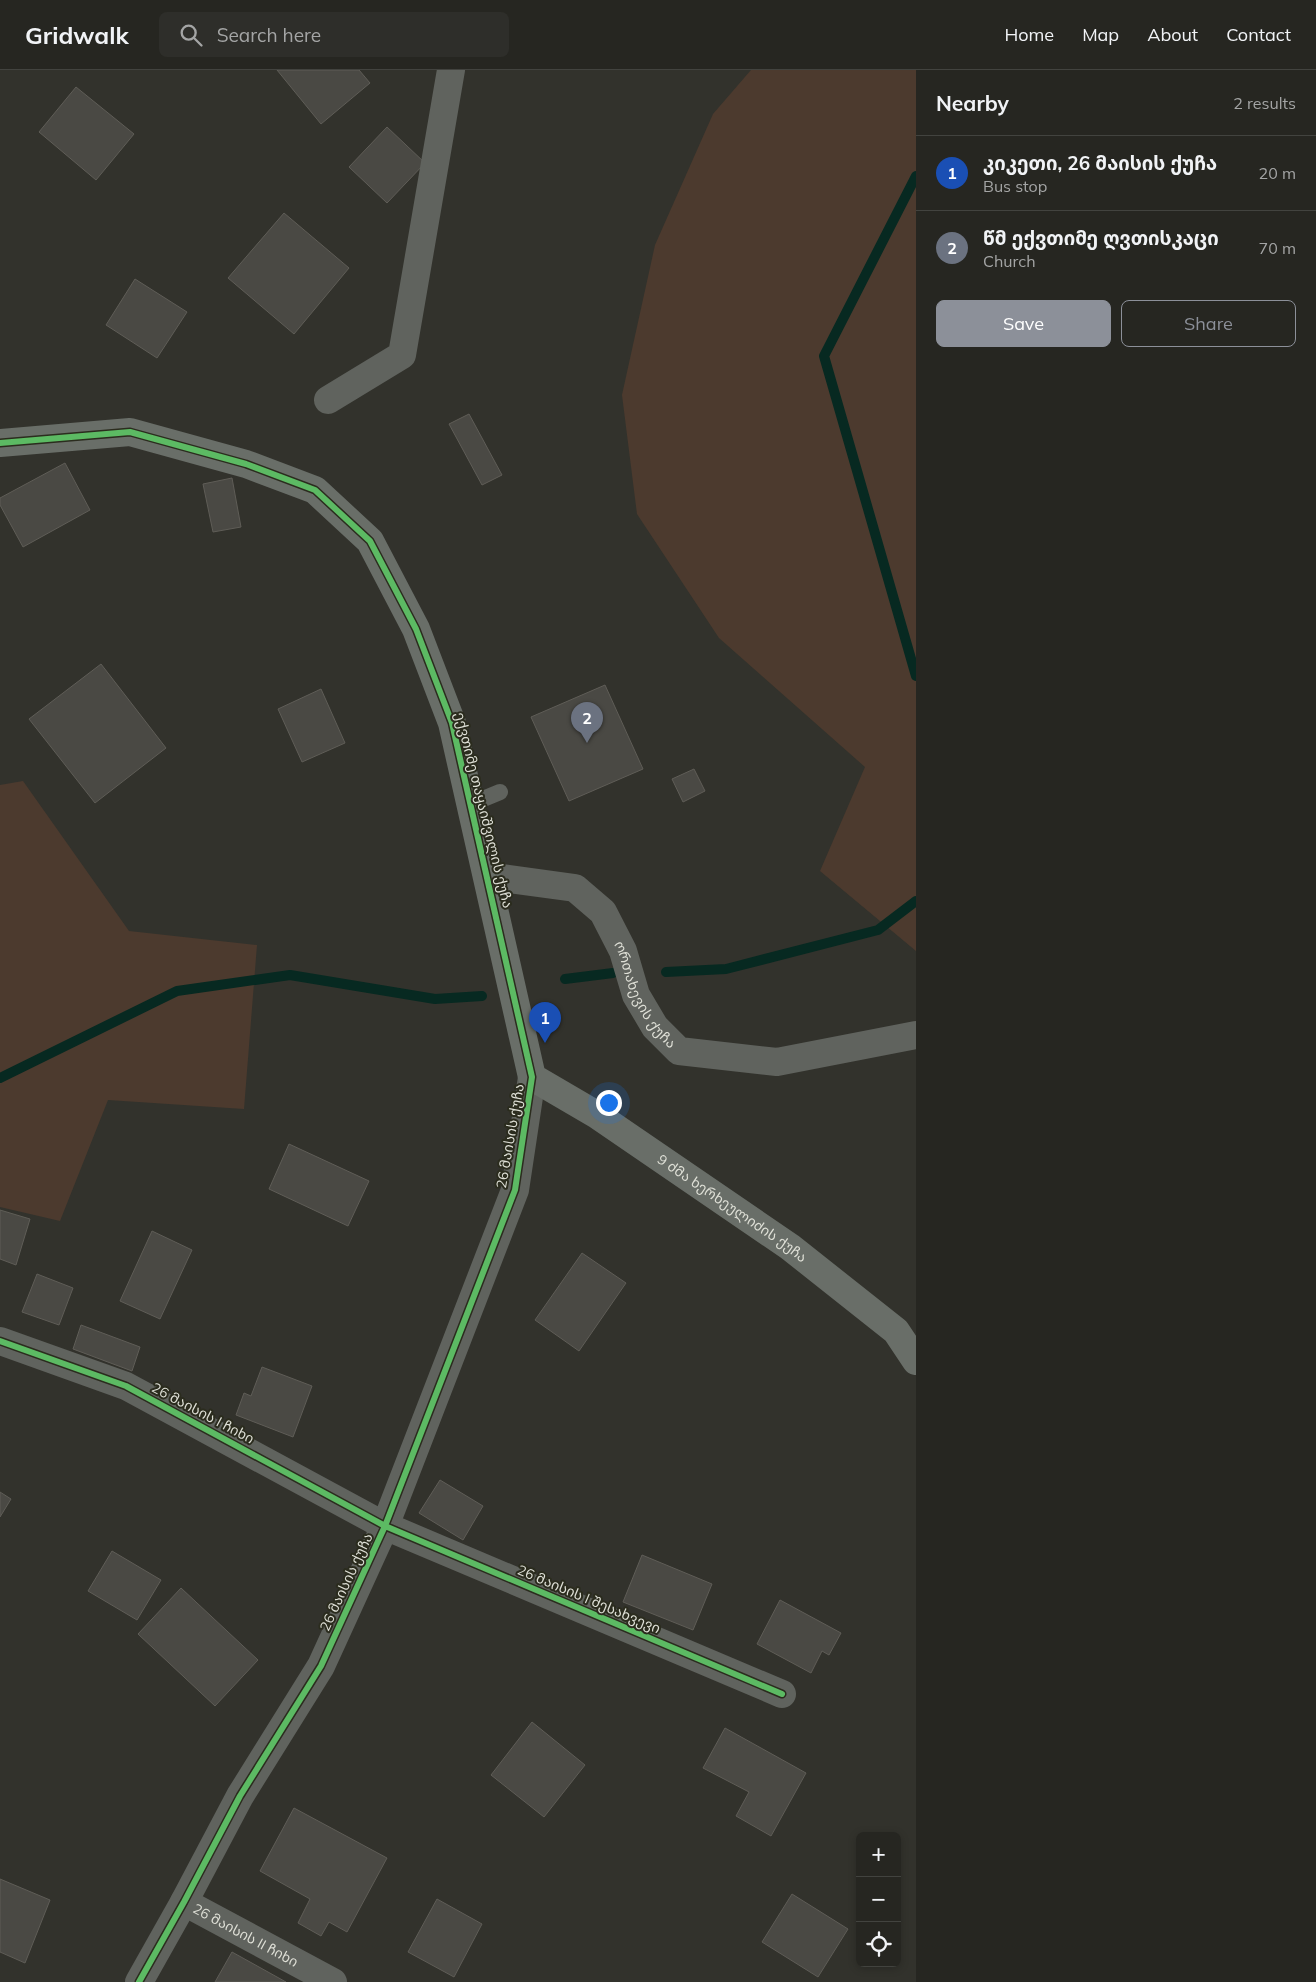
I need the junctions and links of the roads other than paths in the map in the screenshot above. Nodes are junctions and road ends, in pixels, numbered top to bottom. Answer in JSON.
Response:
{"nodes":[{"id":1,"x":451,"y":70,"type":"edge"},
{"id":2,"x":328,"y":400,"type":"dead end"},
{"id":3,"x":0,"y":443,"type":"edge"},
{"id":4,"x":500,"y":792,"type":"dead end"},
{"id":5,"x":471,"y":804,"type":"junction"},
{"id":6,"x":488,"y":876,"type":"junction"},
{"id":7,"x":916,"y":1035,"type":"edge"},
{"id":8,"x":532,"y":1077,"type":"junction"},
{"id":9,"x":0,"y":1341,"type":"edge"},
{"id":10,"x":916,"y":1361,"type":"edge"},
{"id":11,"x":385,"y":1526,"type":"junction"},
{"id":12,"x":782,"y":1694,"type":"dead end"},
{"id":13,"x":184,"y":1902,"type":"junction"},
{"id":14,"x":139,"y":1982,"type":"edge"},
{"id":15,"x":333,"y":1982,"type":"edge"}],
"edges":[{"from":1,"to":2,"type":"street"},
{"from":3,"to":5,"type":"street","name":"ექვთიმე თაყაიშვილის ქუჩა"},
{"from":4,"to":5,"type":"lane"},
{"from":5,"to":6,"type":"street","name":"ექვთიმე თაყაიშვილის ქუჩა"},
{"from":6,"to":7,"type":"street","name":"ორთახევის ქუჩა"},
{"from":6,"to":8,"type":"street","name":"ექვთიმე თაყაიშვილის ქუჩა"},
{"from":8,"to":10,"type":"street","name":"9 ძმა ხერხეულიძის ქუჩა"},
{"from":8,"to":11,"type":"street","name":"26 მაისის ქუჩა"},
{"from":9,"to":11,"type":"street","name":"26 მაისის I ჩიხი"},
{"from":11,"to":12,"type":"street","name":"26 მაისის I შესახვევი"},
{"from":11,"to":13,"type":"street","name":"26 მაისის ქუჩა"},
{"from":13,"to":14,"type":"street","name":"26 მაისის ქუჩა"},
{"from":13,"to":15,"type":"street","name":"26 მაისის II ჩიხი"}]}
